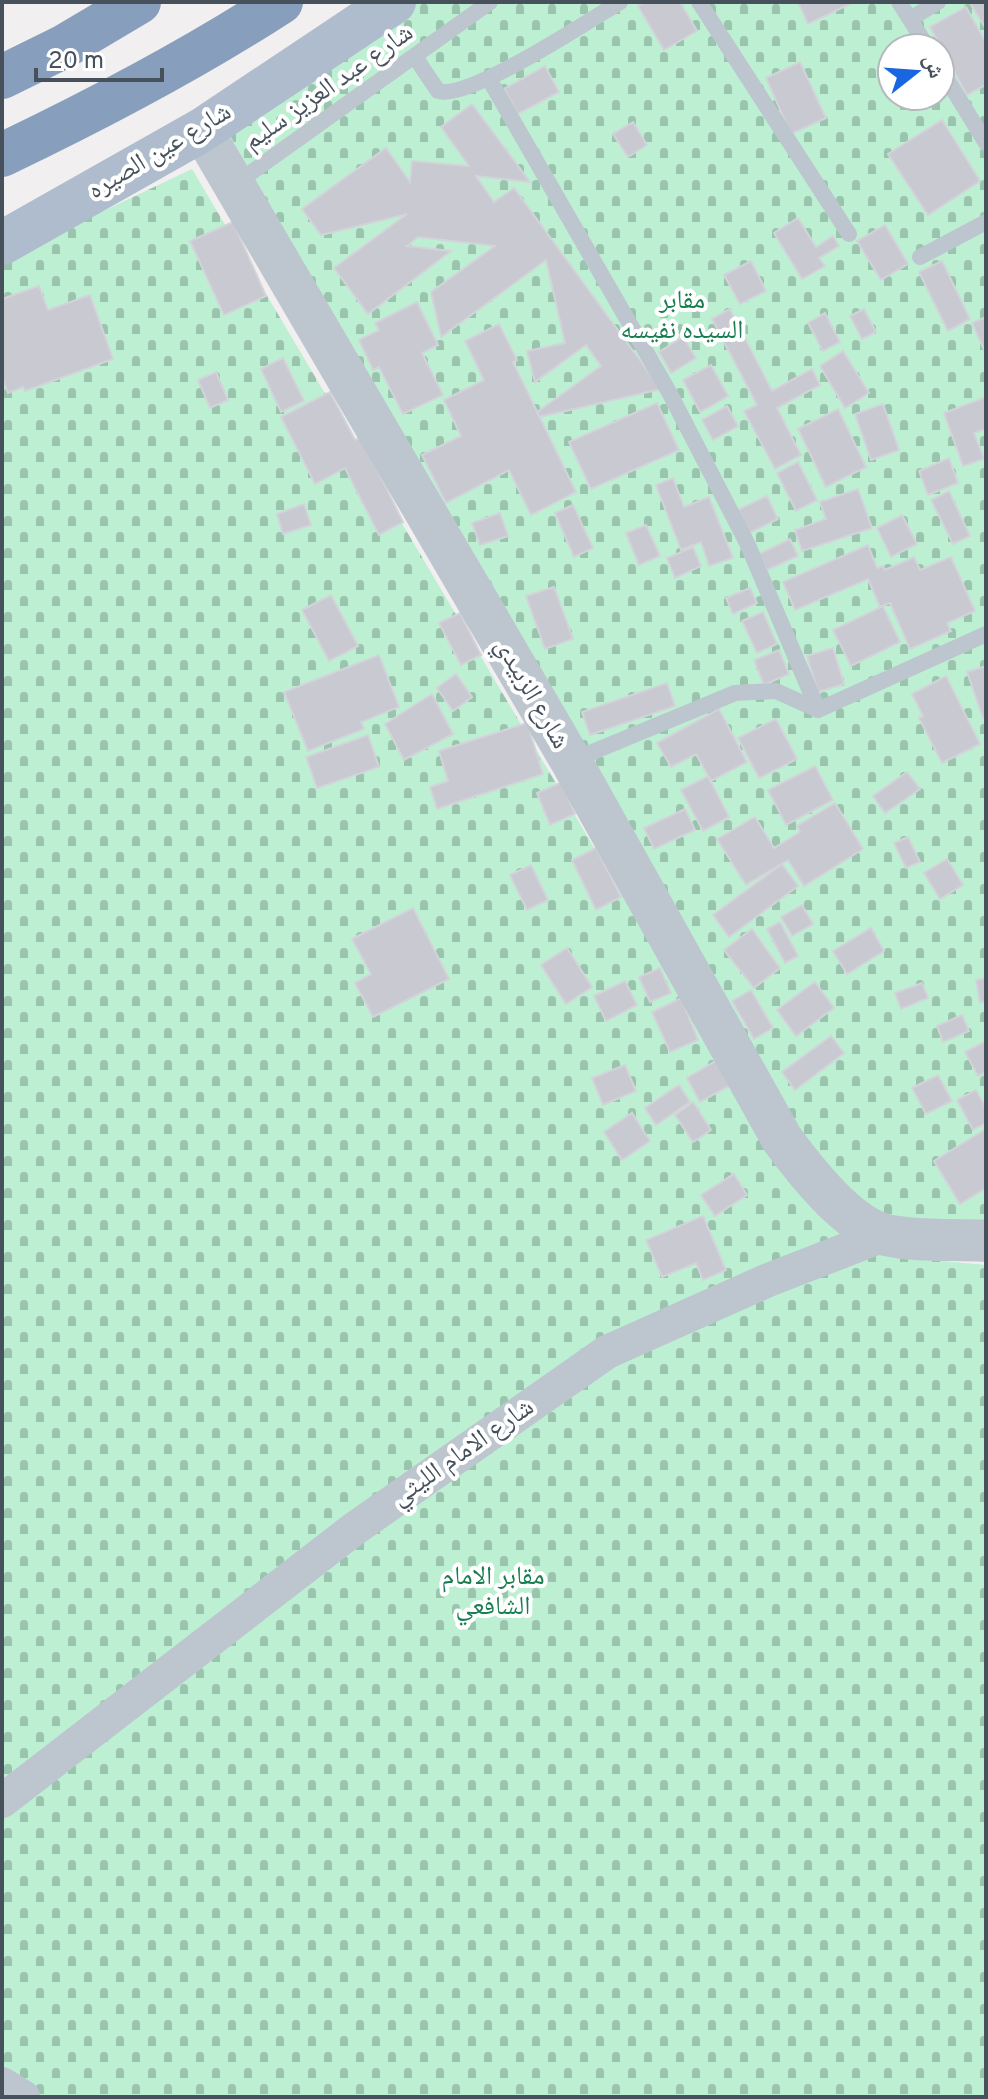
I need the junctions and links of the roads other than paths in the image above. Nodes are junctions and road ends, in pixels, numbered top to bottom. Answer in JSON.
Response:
{"nodes":[{"id":1,"x":139,"y":2,"type":"edge"},
{"id":2,"x":281,"y":2,"type":"edge"},
{"id":3,"x":394,"y":2,"type":"edge"},
{"id":4,"x":490,"y":2,"type":"edge"},
{"id":5,"x":620,"y":2,"type":"edge"},
{"id":6,"x":699,"y":2,"type":"edge"},
{"id":7,"x":899,"y":2,"type":"edge"},
{"id":8,"x":938,"y":2,"type":"edge"},
{"id":9,"x":910,"y":19,"type":"junction"},
{"id":10,"x":918,"y":32,"type":"edge"},
{"id":11,"x":415,"y":57,"type":"junction"},
{"id":12,"x":2,"y":77,"type":"edge"},
{"id":13,"x":489,"y":79,"type":"junction"},
{"id":14,"x":956,"y":94,"type":"edge"},
{"id":15,"x":202,"y":130,"type":"junction"},
{"id":16,"x":986,"y":143,"type":"edge"},
{"id":17,"x":2,"y":155,"type":"edge"},
{"id":18,"x":234,"y":185,"type":"junction"},
{"id":19,"x":986,"y":222,"type":"edge"},
{"id":20,"x":849,"y":234,"type":"dead end"},
{"id":21,"x":2,"y":243,"type":"edge"},
{"id":22,"x":920,"y":257,"type":"dead end"},
{"id":23,"x":986,"y":634,"type":"edge"},
{"id":24,"x":818,"y":710,"type":"junction"},
{"id":25,"x":571,"y":761,"type":"junction"},
{"id":26,"x":884,"y":1235,"type":"junction"},
{"id":27,"x":986,"y":1241,"type":"edge"},
{"id":28,"x":2,"y":1801,"type":"edge"},
{"id":29,"x":2,"y":2084,"type":"edge"},
{"id":30,"x":23,"y":2097,"type":"edge"}],
"edges":[{"from":1,"to":12,"type":"highway"},
{"from":2,"to":17,"type":"highway"},
{"from":3,"to":15,"type":"main road","name":"شارع عين الصيره"},
{"from":4,"to":11,"type":"lane","name":"شارع عبد العزيز سليم"},
{"from":5,"to":13,"type":"lane"},
{"from":6,"to":20,"type":"lane"},
{"from":7,"to":9,"type":"lane"},
{"from":8,"to":9,"type":"lane"},
{"from":9,"to":10,"type":"lane"},
{"from":11,"to":13,"type":"lane"},
{"from":11,"to":18,"type":"lane","name":"شارع عبد العزيز سليم"},
{"from":13,"to":24,"type":"lane"},
{"from":14,"to":16,"type":"lane"},
{"from":15,"to":18,"type":"street","name":"شارع الزبيدي"},
{"from":15,"to":21,"type":"main road","name":"شارع عين الصيره"},
{"from":18,"to":25,"type":"street","name":"شارع الزبيدي"},
{"from":19,"to":22,"type":"lane"},
{"from":23,"to":24,"type":"lane"},
{"from":24,"to":25,"type":"lane"},
{"from":25,"to":26,"type":"street","name":"شارع الزبيدي"},
{"from":26,"to":27,"type":"street","name":"شارع الامام الليثي"},
{"from":26,"to":28,"type":"street","name":"شارع الامام الليثي"},
{"from":29,"to":30,"type":"street"}]}
